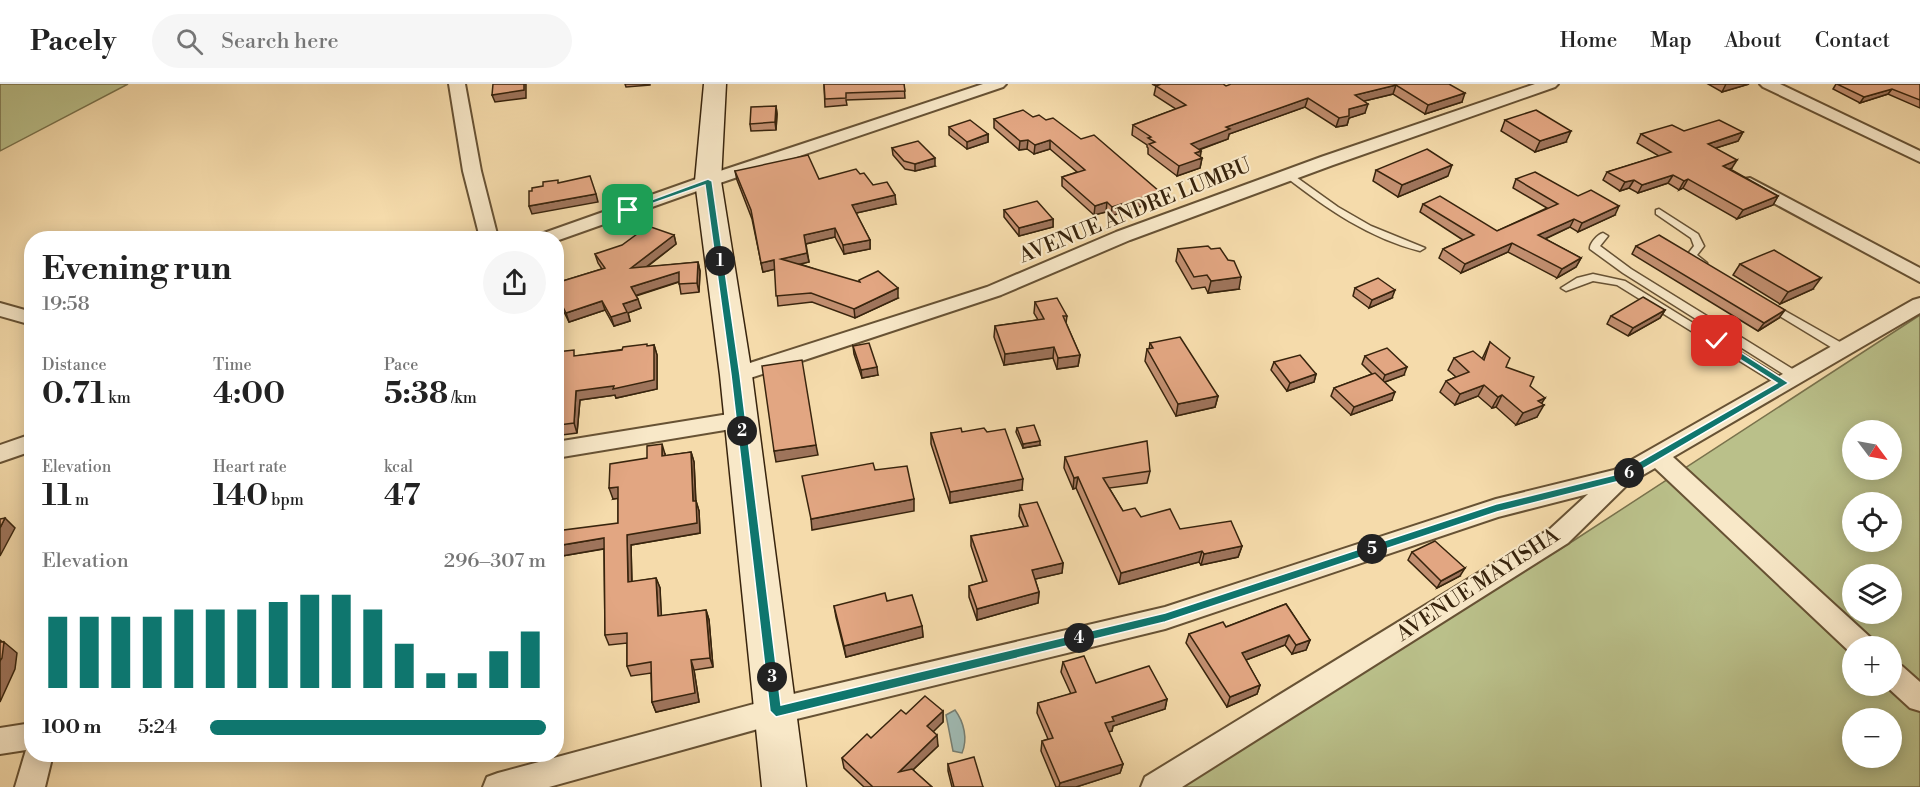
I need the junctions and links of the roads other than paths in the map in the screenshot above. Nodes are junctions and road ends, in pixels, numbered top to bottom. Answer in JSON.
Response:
{"nodes":[{"id":1,"x":457,"y":84,"type":"edge"},
{"id":2,"x":715,"y":84,"type":"edge"},
{"id":3,"x":998,"y":84,"type":"edge"},
{"id":4,"x":1550,"y":84,"type":"edge"},
{"id":5,"x":1768,"y":84,"type":"edge"},
{"id":6,"x":1920,"y":157,"type":"edge"},
{"id":7,"x":1289,"y":175,"type":"junction"},
{"id":8,"x":1736,"y":175,"type":"edge"},
{"id":9,"x":708,"y":181,"type":"junction"},
{"id":10,"x":1659,"y":213,"type":"dead end"},
{"id":11,"x":487,"y":231,"type":"edge"},
{"id":12,"x":564,"y":232,"type":"edge"},
{"id":13,"x":1603,"y":236,"type":"dead end"},
{"id":14,"x":1420,"y":248,"type":"dead end"},
{"id":15,"x":1715,"y":272,"type":"edge"},
{"id":16,"x":1920,"y":276,"type":"edge"},
{"id":17,"x":1566,"y":288,"type":"dead end"},
{"id":18,"x":1762,"y":301,"type":"edge"},
{"id":19,"x":1920,"y":304,"type":"edge"},
{"id":20,"x":0,"y":309,"type":"edge"},
{"id":21,"x":24,"y":316,"type":"edge"},
{"id":22,"x":1843,"y":349,"type":"junction"},
{"id":23,"x":736,"y":375,"type":"junction"},
{"id":24,"x":1790,"y":380,"type":"junction"},
{"id":25,"x":741,"y":420,"type":"junction"},
{"id":26,"x":24,"y":445,"type":"edge"},
{"id":27,"x":564,"y":449,"type":"edge"},
{"id":28,"x":0,"y":454,"type":"edge"},
{"id":29,"x":1657,"y":456,"type":"junction"},
{"id":30,"x":1621,"y":477,"type":"junction"},
{"id":31,"x":1851,"y":636,"type":"edge"},
{"id":32,"x":1902,"y":683,"type":"edge"},
{"id":33,"x":1920,"y":699,"type":"edge"},
{"id":34,"x":776,"y":711,"type":"junction"},
{"id":35,"x":24,"y":737,"type":"edge"},
{"id":36,"x":0,"y":741,"type":"edge"},
{"id":37,"x":37,"y":762,"type":"edge"},
{"id":38,"x":30,"y":787,"type":"edge"},
{"id":39,"x":498,"y":787,"type":"edge"},
{"id":40,"x":784,"y":787,"type":"edge"},
{"id":41,"x":1156,"y":787,"type":"edge"}],
"edges":[{"from":1,"to":11,"type":"street"},
{"from":2,"to":9,"type":"street"},
{"from":3,"to":9,"type":"street"},
{"from":4,"to":7,"type":"street","name":"AVENUE ANDRE LUMBU"},
{"from":5,"to":6,"type":"street"},
{"from":7,"to":14,"type":"lane"},
{"from":7,"to":23,"type":"street","name":"AVENUE ANDRE LUMBU"},
{"from":8,"to":16,"type":"street"},
{"from":9,"to":12,"type":"street"},
{"from":9,"to":23,"type":"street"},
{"from":10,"to":15,"type":"lane"},
{"from":13,"to":24,"type":"lane"},
{"from":17,"to":24,"type":"lane"},
{"from":18,"to":22,"type":"lane"},
{"from":19,"to":22,"type":"street","name":"AVENUE MAYISHA"},
{"from":20,"to":21,"type":"street"},
{"from":22,"to":24,"type":"street","name":"AVENUE MAYISHA"},
{"from":23,"to":25,"type":"street"},
{"from":24,"to":29,"type":"street","name":"AVENUE MAYISHA"},
{"from":25,"to":27,"type":"street"},
{"from":25,"to":34,"type":"street"},
{"from":26,"to":28,"type":"street"},
{"from":29,"to":30,"type":"street","name":"AVENUE MAYISHA"},
{"from":29,"to":31,"type":"street"},
{"from":30,"to":34,"type":"street"},
{"from":30,"to":41,"type":"street","name":"AVENUE MAYISHA"},
{"from":32,"to":33,"type":"street"},
{"from":34,"to":39,"type":"street"},
{"from":34,"to":40,"type":"street"},
{"from":35,"to":36,"type":"street"},
{"from":37,"to":38,"type":"street"}]}
